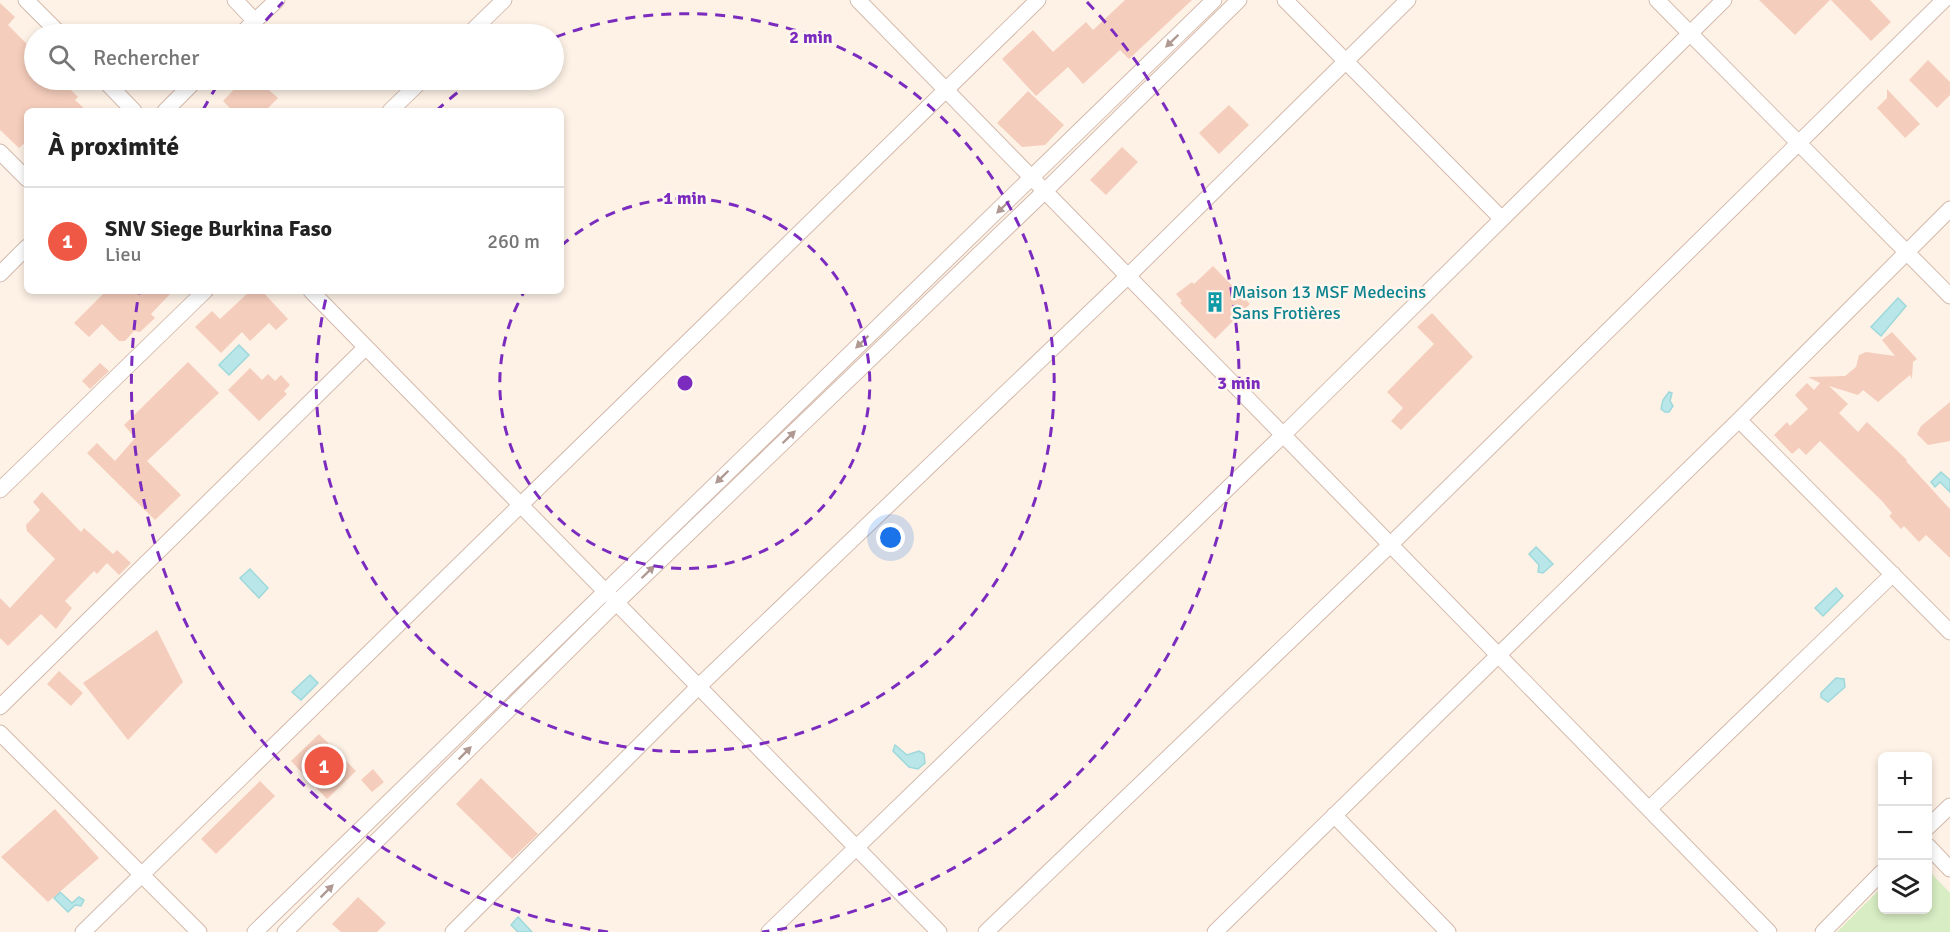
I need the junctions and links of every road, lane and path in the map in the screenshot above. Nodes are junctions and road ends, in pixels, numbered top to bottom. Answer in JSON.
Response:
{"nodes":[{"id":1,"x":26,"y":0,"type":"edge"},
{"id":2,"x":235,"y":0,"type":"edge"},
{"id":3,"x":277,"y":0,"type":"edge"},
{"id":4,"x":504,"y":0,"type":"edge"},
{"id":5,"x":858,"y":0,"type":"edge"},
{"id":6,"x":1038,"y":0,"type":"edge"},
{"id":7,"x":1214,"y":0,"type":"edge"},
{"id":8,"x":1239,"y":0,"type":"edge"},
{"id":9,"x":1285,"y":0,"type":"edge"},
{"id":10,"x":1408,"y":0,"type":"edge"},
{"id":11,"x":1657,"y":0,"type":"edge"},
{"id":12,"x":1724,"y":0,"type":"edge"},
{"id":13,"x":1944,"y":0,"type":"edge"},
{"id":14,"x":255,"y":21,"type":"junction"},
{"id":15,"x":50,"y":24,"type":"edge"},
{"id":16,"x":252,"y":24,"type":"edge"},
{"id":17,"x":479,"y":24,"type":"edge"},
{"id":18,"x":1689,"y":33,"type":"junction"},
{"id":19,"x":1345,"y":62,"type":"junction"},
{"id":20,"x":114,"y":90,"type":"edge"},
{"id":21,"x":186,"y":90,"type":"edge"},
{"id":22,"x":412,"y":90,"type":"edge"},
{"id":23,"x":946,"y":90,"type":"junction"},
{"id":24,"x":131,"y":108,"type":"edge"},
{"id":25,"x":168,"y":108,"type":"edge"},
{"id":26,"x":393,"y":108,"type":"edge"},
{"id":27,"x":1797,"y":144,"type":"junction"},
{"id":28,"x":0,"y":152,"type":"edge"},
{"id":29,"x":24,"y":176,"type":"edge"},
{"id":30,"x":1032,"y":178,"type":"junction"},
{"id":31,"x":1045,"y":191,"type":"junction"},
{"id":32,"x":1950,"y":209,"type":"edge"},
{"id":33,"x":1502,"y":219,"type":"junction"},
{"id":34,"x":24,"y":250,"type":"edge"},
{"id":35,"x":1905,"y":252,"type":"junction"},
{"id":36,"x":0,"y":274,"type":"edge"},
{"id":37,"x":1127,"y":277,"type":"junction"},
{"id":38,"x":202,"y":294,"type":"edge"},
{"id":39,"x":314,"y":294,"type":"edge"},
{"id":40,"x":1950,"y":296,"type":"edge"},
{"id":41,"x":366,"y":347,"type":"junction"},
{"id":42,"x":1739,"y":420,"type":"junction"},
{"id":43,"x":1283,"y":435,"type":"junction"},
{"id":44,"x":0,"y":490,"type":"edge"},
{"id":45,"x":520,"y":507,"type":"junction"},
{"id":46,"x":1390,"y":544,"type":"junction"},
{"id":47,"x":1893,"y":573,"type":"junction"},
{"id":48,"x":605,"y":590,"type":"junction"},
{"id":49,"x":617,"y":602,"type":"junction"},
{"id":50,"x":1950,"y":632,"type":"edge"},
{"id":51,"x":1497,"y":653,"type":"junction"},
{"id":52,"x":698,"y":687,"type":"junction"},
{"id":53,"x":0,"y":707,"type":"edge"},
{"id":54,"x":0,"y":733,"type":"edge"},
{"id":55,"x":1950,"y":806,"type":"edge"},
{"id":56,"x":1649,"y":809,"type":"junction"},
{"id":57,"x":1334,"y":815,"type":"junction"},
{"id":58,"x":1932,"y":824,"type":"edge"},
{"id":59,"x":856,"y":846,"type":"junction"},
{"id":60,"x":1932,"y":850,"type":"edge"},
{"id":61,"x":1950,"y":869,"type":"edge"},
{"id":62,"x":142,"y":874,"type":"junction"},
{"id":63,"x":1878,"y":876,"type":"edge"},
{"id":64,"x":83,"y":932,"type":"edge"},
{"id":65,"x":199,"y":932,"type":"edge"},
{"id":66,"x":255,"y":932,"type":"edge"},
{"id":67,"x":285,"y":932,"type":"edge"},
{"id":68,"x":453,"y":932,"type":"edge"},
{"id":69,"x":769,"y":932,"type":"edge"},
{"id":70,"x":939,"y":932,"type":"edge"},
{"id":71,"x":986,"y":932,"type":"edge"},
{"id":72,"x":1215,"y":932,"type":"edge"},
{"id":73,"x":1448,"y":932,"type":"edge"},
{"id":74,"x":1769,"y":932,"type":"edge"},
{"id":75,"x":1823,"y":932,"type":"edge"}],
"edges":[{"from":1,"to":15,"type":"street"},
{"from":2,"to":14,"type":"street"},
{"from":3,"to":14,"type":"street"},
{"from":4,"to":17,"type":"street"},
{"from":5,"to":23,"type":"street"},
{"from":6,"to":23,"type":"street"},
{"from":7,"to":30,"type":"street","one_way":true},
{"from":8,"to":31,"type":"street"},
{"from":9,"to":19,"type":"street"},
{"from":10,"to":19,"type":"street"},
{"from":11,"to":18,"type":"street"},
{"from":12,"to":18,"type":"street"},
{"from":13,"to":27,"type":"street"},
{"from":14,"to":16,"type":"street"},
{"from":18,"to":27,"type":"street"},
{"from":18,"to":33,"type":"street"},
{"from":19,"to":33,"type":"street"},
{"from":19,"to":37,"type":"street"},
{"from":20,"to":24,"type":"street"},
{"from":21,"to":25,"type":"street"},
{"from":22,"to":26,"type":"street"},
{"from":23,"to":30,"type":"street"},
{"from":23,"to":45,"type":"street"},
{"from":27,"to":35,"type":"street"},
{"from":27,"to":46,"type":"street"},
{"from":28,"to":29,"type":"street"},
{"from":30,"to":31,"type":"street"},
{"from":30,"to":48,"type":"street","one_way":true},
{"from":31,"to":37,"type":"street"},
{"from":49,"to":31,"type":"street","one_way":true},
{"from":32,"to":35,"type":"street"},
{"from":33,"to":43,"type":"street"},
{"from":34,"to":36,"type":"street"},
{"from":35,"to":40,"type":"street"},
{"from":35,"to":42,"type":"street"},
{"from":37,"to":43,"type":"street"},
{"from":37,"to":52,"type":"street"},
{"from":38,"to":44,"type":"street"},
{"from":39,"to":41,"type":"street"},
{"from":41,"to":45,"type":"street"},
{"from":41,"to":53,"type":"street"},
{"from":42,"to":47,"type":"street"},
{"from":42,"to":51,"type":"street"},
{"from":43,"to":46,"type":"street"},
{"from":43,"to":59,"type":"street"},
{"from":45,"to":48,"type":"street"},
{"from":45,"to":62,"type":"street"},
{"from":46,"to":51,"type":"street"},
{"from":46,"to":71,"type":"street"},
{"from":47,"to":50,"type":"street"},
{"from":47,"to":56,"type":"street"},
{"from":48,"to":49,"type":"street"},
{"from":48,"to":66,"type":"street"},
{"from":49,"to":52,"type":"street"},
{"from":67,"to":49,"type":"street","one_way":true},
{"from":51,"to":56,"type":"street"},
{"from":51,"to":57,"type":"street"},
{"from":52,"to":59,"type":"street"},
{"from":52,"to":68,"type":"street"},
{"from":54,"to":62,"type":"street"},
{"from":55,"to":58,"type":"street"},
{"from":56,"to":74,"type":"street"},
{"from":57,"to":72,"type":"street"},
{"from":57,"to":73,"type":"street"},
{"from":59,"to":69,"type":"street"},
{"from":59,"to":70,"type":"street"},
{"from":60,"to":61,"type":"street"},
{"from":62,"to":64,"type":"street"},
{"from":62,"to":65,"type":"street"},
{"from":63,"to":75,"type":"street"}]}
